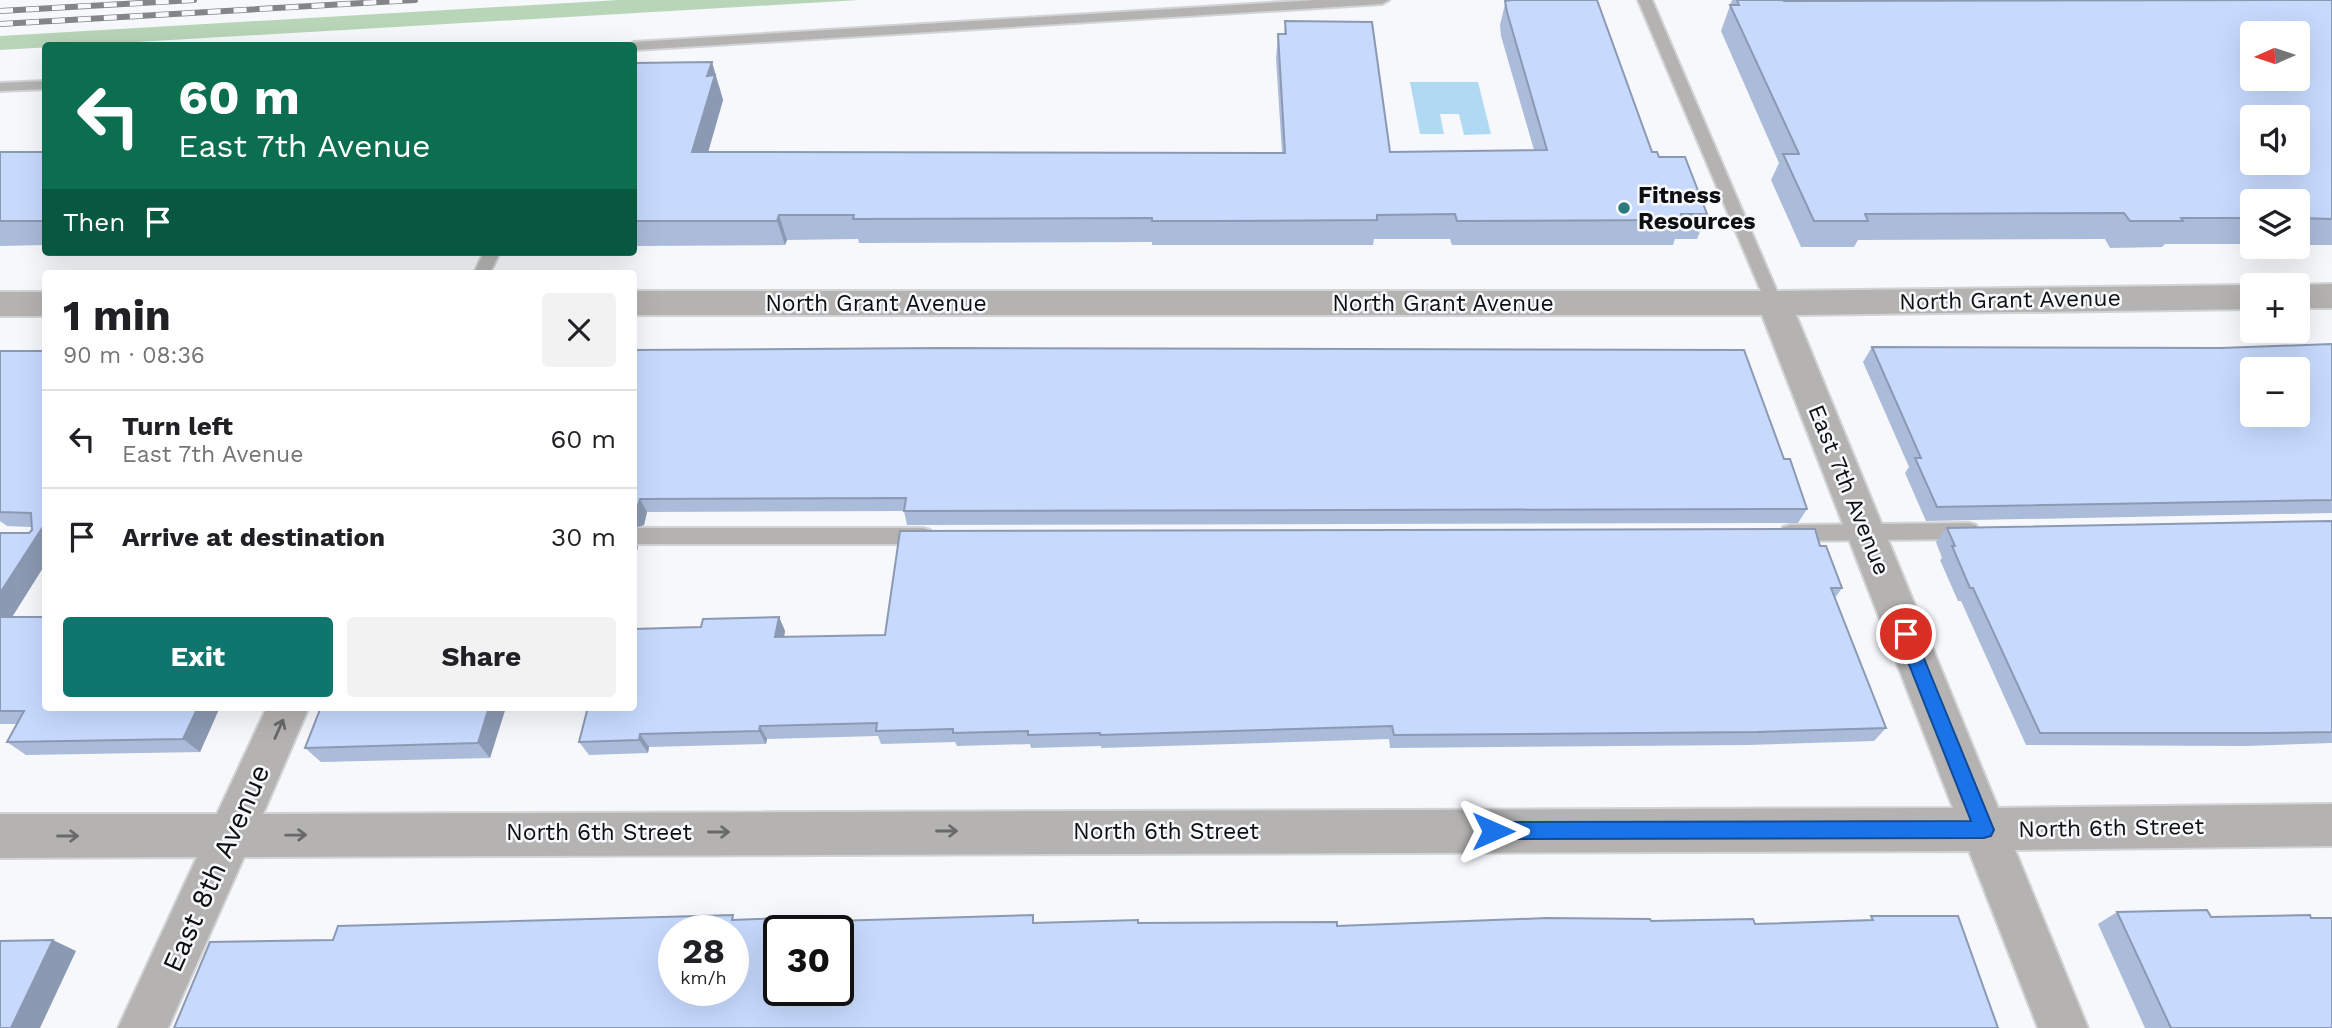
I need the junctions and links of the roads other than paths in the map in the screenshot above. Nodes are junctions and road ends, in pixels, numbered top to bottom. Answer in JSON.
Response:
{"nodes":[{"id":1,"x":1382,"y":0,"type":"edge"},
{"id":2,"x":1645,"y":0,"type":"edge"},
{"id":3,"x":637,"y":46,"type":"edge"},
{"id":4,"x":42,"y":85,"type":"edge"},
{"id":5,"x":0,"y":87,"type":"edge"},
{"id":6,"x":2310,"y":296,"type":"edge"},
{"id":7,"x":2332,"y":296,"type":"edge"},
{"id":8,"x":2240,"y":297,"type":"edge"},
{"id":9,"x":637,"y":303,"type":"edge"},
{"id":10,"x":1774,"y":303,"type":"junction"},
{"id":11,"x":0,"y":304,"type":"edge"},
{"id":12,"x":42,"y":304,"type":"edge"},
{"id":13,"x":1982,"y":530,"type":"edge"},
{"id":14,"x":1771,"y":533,"type":"edge"},
{"id":15,"x":1866,"y":533,"type":"junction"},
{"id":16,"x":637,"y":536,"type":"edge"},
{"id":17,"x":939,"y":536,"type":"edge"},
{"id":18,"x":286,"y":711,"type":"edge"},
{"id":19,"x":2332,"y":825,"type":"edge"},
{"id":20,"x":1984,"y":830,"type":"junction"},
{"id":21,"x":0,"y":836,"type":"edge"},
{"id":22,"x":231,"y":836,"type":"junction"},
{"id":23,"x":143,"y":1028,"type":"edge"},
{"id":24,"x":2063,"y":1028,"type":"edge"}],
"edges":[{"from":1,"to":3,"type":"lane"},
{"from":2,"to":10,"type":"lane"},
{"from":4,"to":5,"type":"lane"},
{"from":6,"to":7,"type":"street"},
{"from":8,"to":10,"type":"street","name":"North Grant Avenue"},
{"from":9,"to":10,"type":"street","name":"North Grant Avenue"},
{"from":10,"to":15,"type":"street","name":"East 7th Avenue"},
{"from":11,"to":12,"type":"street"},
{"from":13,"to":15,"type":"lane"},
{"from":14,"to":15,"type":"lane"},
{"from":15,"to":20,"type":"street","name":"East 7th Avenue"},
{"from":16,"to":17,"type":"lane"},
{"from":22,"to":18,"type":"street","name":"East 8th Avenue","one_way":true},
{"from":19,"to":20,"type":"street","name":"North 6th Street"},
{"from":22,"to":20,"type":"street","name":"North 6th Street","one_way":true},
{"from":20,"to":24,"type":"street","name":"East 7th Avenue"},
{"from":21,"to":22,"type":"street","name":"North 6th Street","one_way":true},
{"from":22,"to":23,"type":"street","name":"East 8th Avenue"}]}
